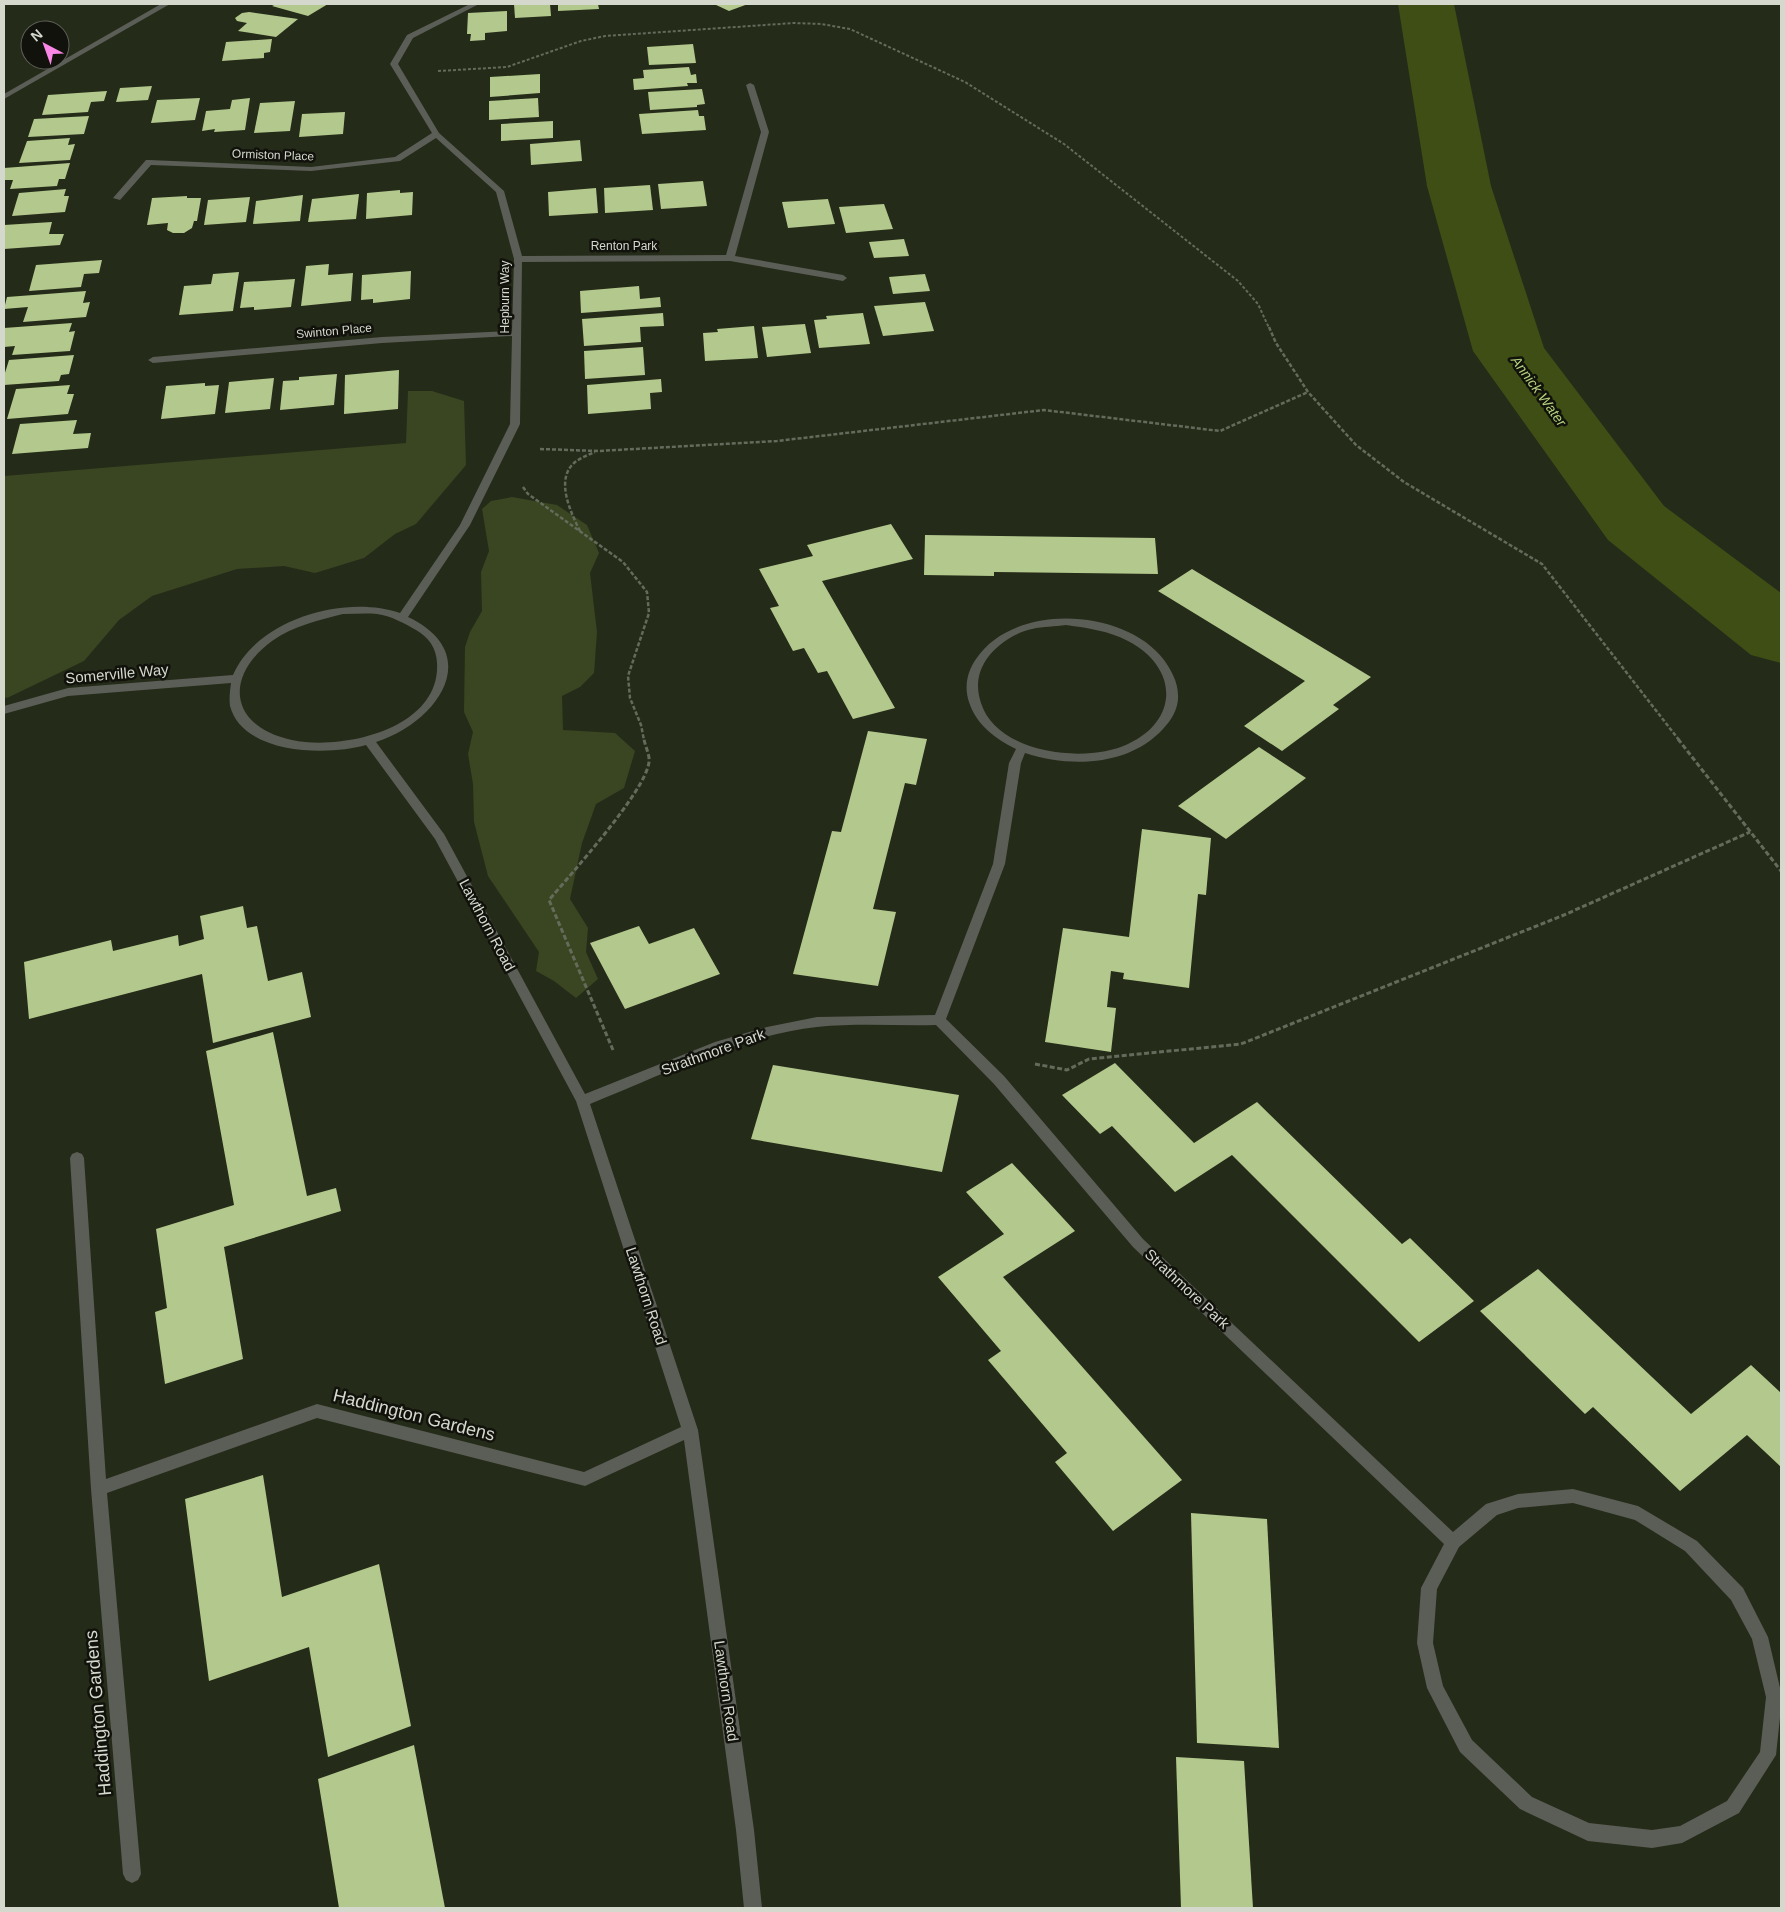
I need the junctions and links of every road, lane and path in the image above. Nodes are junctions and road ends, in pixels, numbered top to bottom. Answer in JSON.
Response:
{"nodes":[{"id":1,"x":166,"y":4,"type":"edge"},
{"id":2,"x":475,"y":4,"type":"edge"},
{"id":3,"x":402,"y":76,"type":"junction"},
{"id":4,"x":750,"y":85,"type":"dead end"},
{"id":5,"x":4,"y":97,"type":"edge"},
{"id":6,"x":436,"y":134,"type":"junction"},
{"id":7,"x":117,"y":198,"type":"dead end"},
{"id":8,"x":730,"y":258,"type":"junction"},
{"id":9,"x":518,"y":259,"type":"junction"},
{"id":10,"x":843,"y":278,"type":"dead end"},
{"id":11,"x":517,"y":333,"type":"junction"},
{"id":12,"x":154,"y":360,"type":"dead end"},
{"id":13,"x":1308,"y":392,"type":"junction"},
{"id":14,"x":503,"y":448,"type":"junction"},
{"id":15,"x":519,"y":449,"type":"junction"},
{"id":16,"x":598,"y":451,"type":"junction"},
{"id":17,"x":580,"y":531,"type":"junction"},
{"id":18,"x":403,"y":617,"type":"junction"},
{"id":19,"x":235,"y":679,"type":"junction"},
{"id":20,"x":4,"y":710,"type":"edge"},
{"id":21,"x":369,"y":741,"type":"junction"},
{"id":22,"x":1022,"y":747,"type":"junction"},
{"id":23,"x":1750,"y":832,"type":"junction"},
{"id":24,"x":1781,"y":871,"type":"edge"},
{"id":25,"x":938,"y":1020,"type":"junction"},
{"id":26,"x":999,"y":1080,"type":"junction"},
{"id":27,"x":632,"y":1082,"type":"junction"},
{"id":28,"x":582,"y":1101,"type":"junction"},
{"id":29,"x":77,"y":1158,"type":"dead end"},
{"id":30,"x":690,"y":1430,"type":"junction"},
{"id":31,"x":99,"y":1489,"type":"junction"},
{"id":32,"x":1453,"y":1542,"type":"junction"},
{"id":33,"x":132,"y":1874,"type":"dead end"},
{"id":34,"x":753,"y":1908,"type":"edge"}],
"edges":[{"from":1,"to":5,"type":"street"},
{"from":2,"to":3,"type":"street","name":"Hepburn Way"},
{"from":3,"to":6,"type":"street","name":"Hepburn Way"},
{"from":3,"to":13,"type":"path"},
{"from":4,"to":8,"type":"street"},
{"from":6,"to":7,"type":"street","name":"Ormiston Place"},
{"from":6,"to":9,"type":"street","name":"Hepburn Way"},
{"from":8,"to":9,"type":"street","name":"Renton Park"},
{"from":8,"to":10,"type":"street","name":"Renton Park"},
{"from":9,"to":11,"type":"street","name":"Hepburn Way"},
{"from":11,"to":12,"type":"street","name":"Swinton Place"},
{"from":11,"to":14,"type":"street","name":"Hepburn Way"},
{"from":13,"to":16,"type":"path"},
{"from":13,"to":23,"type":"path"},
{"from":14,"to":15,"type":"path"},
{"from":14,"to":18,"type":"street","name":"Hepburn Way"},
{"from":15,"to":16,"type":"path"},
{"from":15,"to":17,"type":"path"},
{"from":16,"to":17,"type":"path"},
{"from":17,"to":27,"type":"path"},
{"from":18,"to":19,"type":"street"},
{"from":18,"to":21,"type":"street"},
{"from":19,"to":20,"type":"street","name":"Somerville Way"},
{"from":19,"to":21,"type":"street"},
{"from":21,"to":28,"type":"street","name":"Lawthorn Road"},
{"from":22,"to":22,"type":"street"},
{"from":22,"to":25,"type":"street"},
{"from":23,"to":24,"type":"path"},
{"from":23,"to":26,"type":"path"},
{"from":25,"to":26,"type":"street","name":"Strathmore Park"},
{"from":25,"to":27,"type":"street","name":"Strathmore Park"},
{"from":26,"to":32,"type":"street","name":"Strathmore Park"},
{"from":27,"to":28,"type":"street","name":"Strathmore Park"},
{"from":28,"to":30,"type":"street","name":"Lawthorn Road"},
{"from":29,"to":31,"type":"street","name":"Haddington Gardens"},
{"from":30,"to":31,"type":"street","name":"Haddington Gardens"},
{"from":30,"to":34,"type":"street","name":"Lawthorn Road"},
{"from":31,"to":33,"type":"street","name":"Haddington Gardens"},
{"from":32,"to":32,"type":"street"}]}
